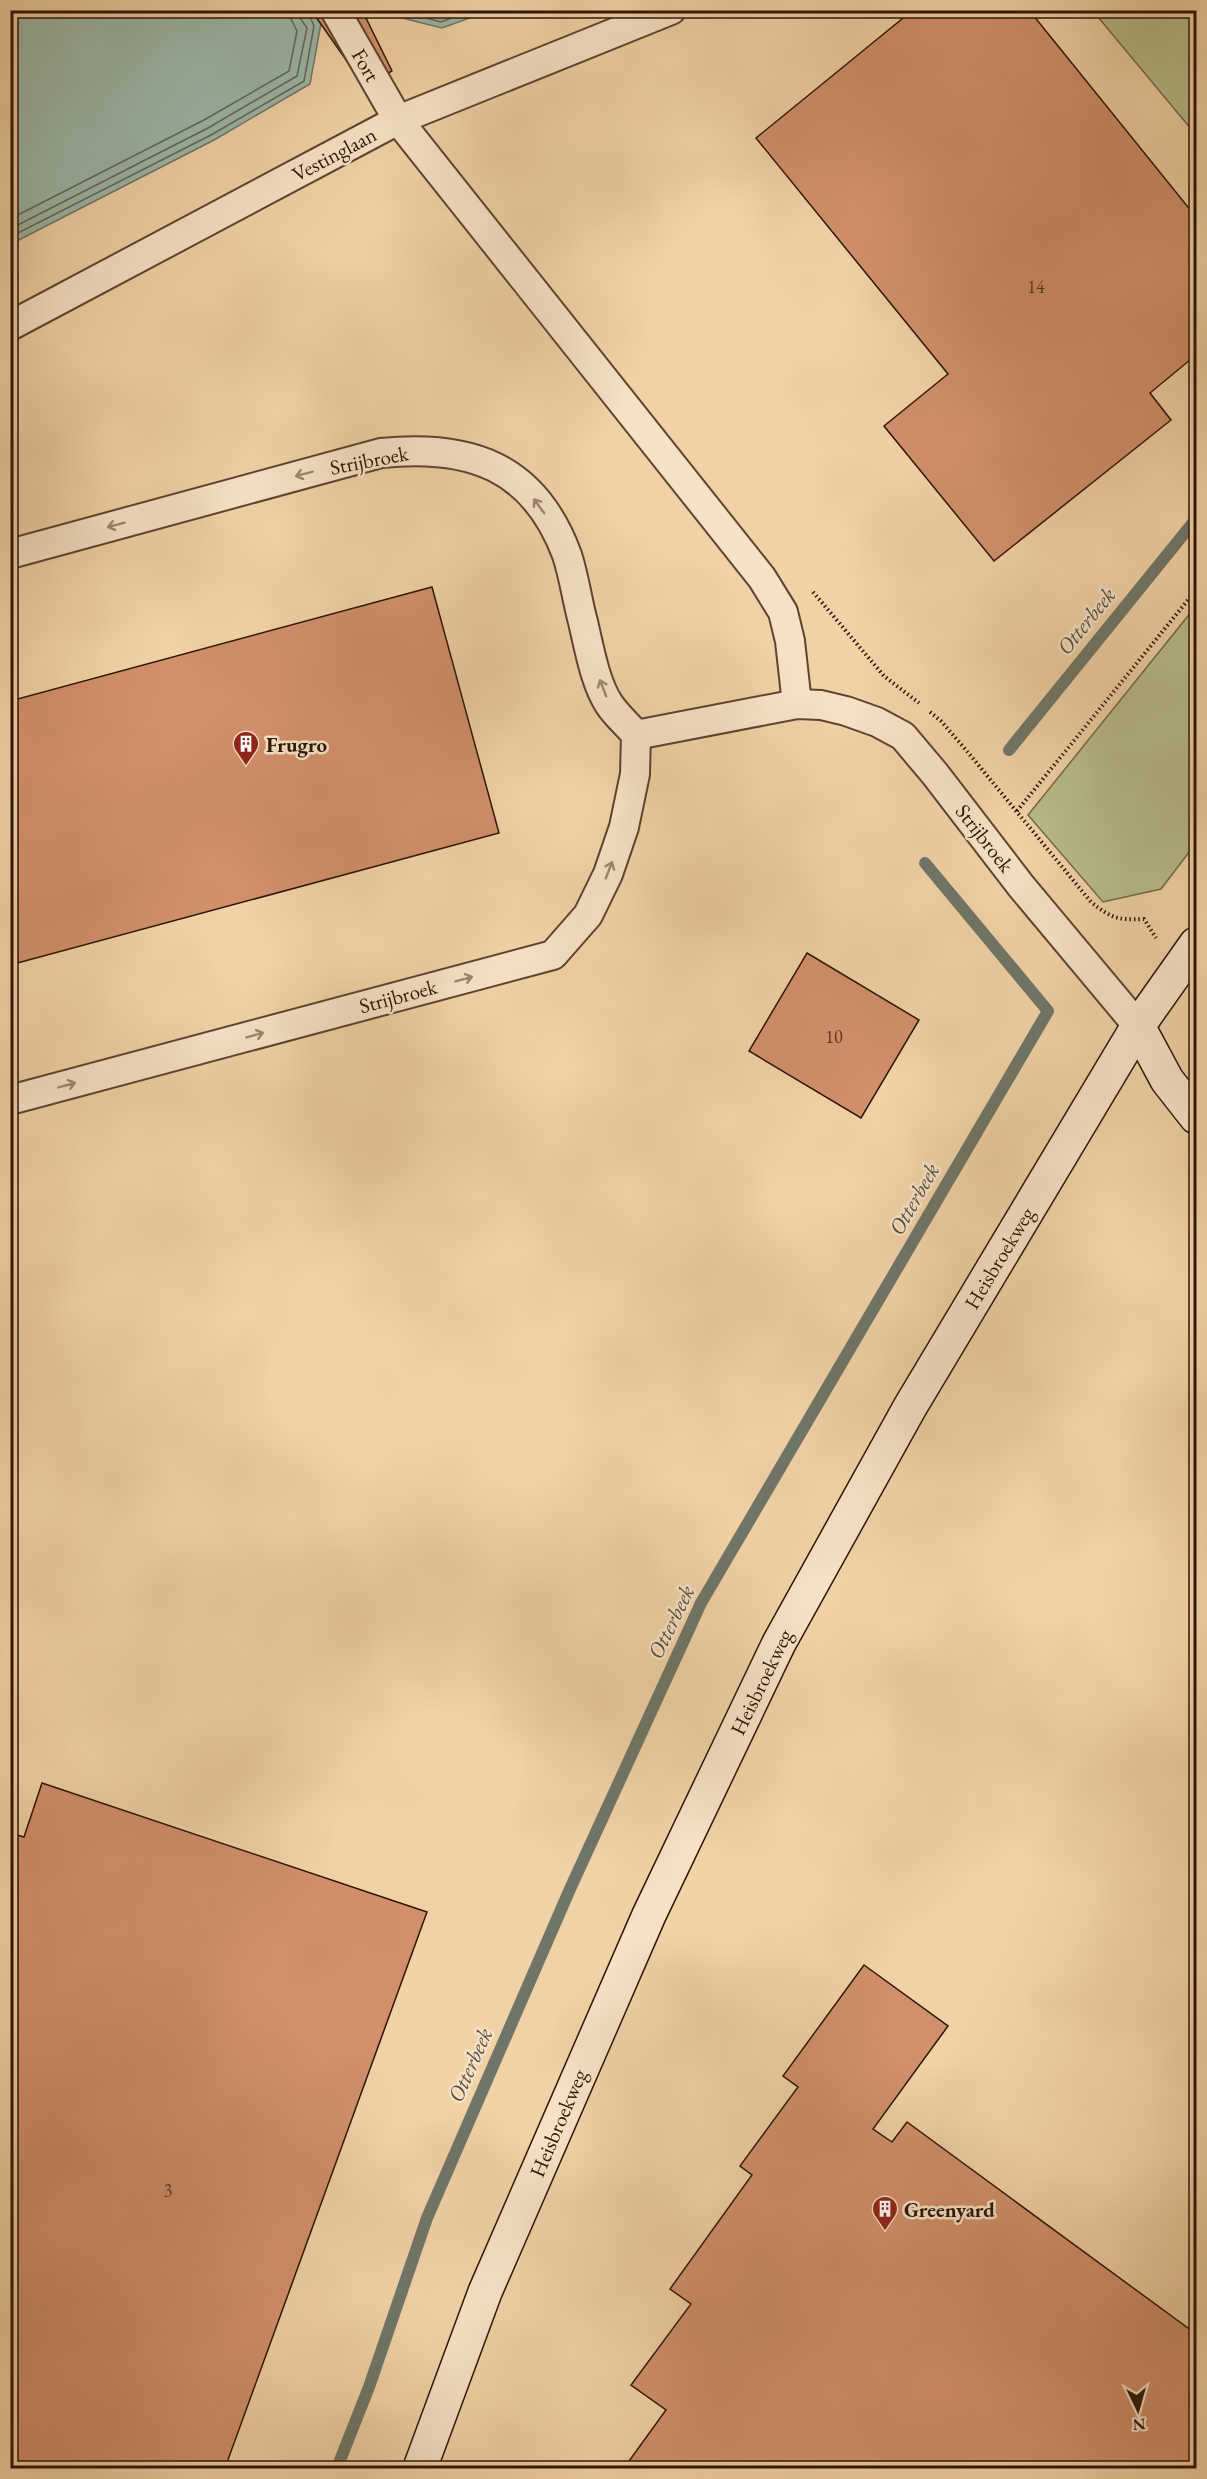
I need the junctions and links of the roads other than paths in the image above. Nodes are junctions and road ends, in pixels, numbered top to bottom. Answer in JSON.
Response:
{"nodes":[{"id":1,"x":335,"y":10,"type":"edge"},
{"id":2,"x":670,"y":10,"type":"edge"},
{"id":3,"x":398,"y":120,"type":"junction"},
{"id":4,"x":10,"y":326,"type":"edge"},
{"id":5,"x":10,"y":554,"type":"edge"},
{"id":6,"x":797,"y":704,"type":"junction"},
{"id":7,"x":636,"y":735,"type":"junction"},
{"id":8,"x":1197,"y":944,"type":"edge"},
{"id":9,"x":1138,"y":1026,"type":"junction"},
{"id":10,"x":10,"y":1100,"type":"edge"},
{"id":11,"x":1197,"y":1117,"type":"edge"},
{"id":12,"x":420,"y":2469,"type":"edge"}],
"edges":[{"from":1,"to":3,"type":"street","name":"Fort"},
{"from":2,"to":3,"type":"street","name":"Vestinglaan"},
{"from":3,"to":4,"type":"street","name":"Vestinglaan"},
{"from":3,"to":6,"type":"street"},
{"from":7,"to":5,"type":"street","name":"Strijbroek","one_way":true},
{"from":6,"to":7,"type":"street","name":"Strijbroek"},
{"from":6,"to":9,"type":"street","name":"Strijbroek"},
{"from":10,"to":7,"type":"street","name":"Strijbroek","one_way":true},
{"from":8,"to":9,"type":"main road","name":"Heisbroekweg"},
{"from":9,"to":11,"type":"main road"},
{"from":9,"to":12,"type":"main road","name":"Heisbroekweg"}]}
